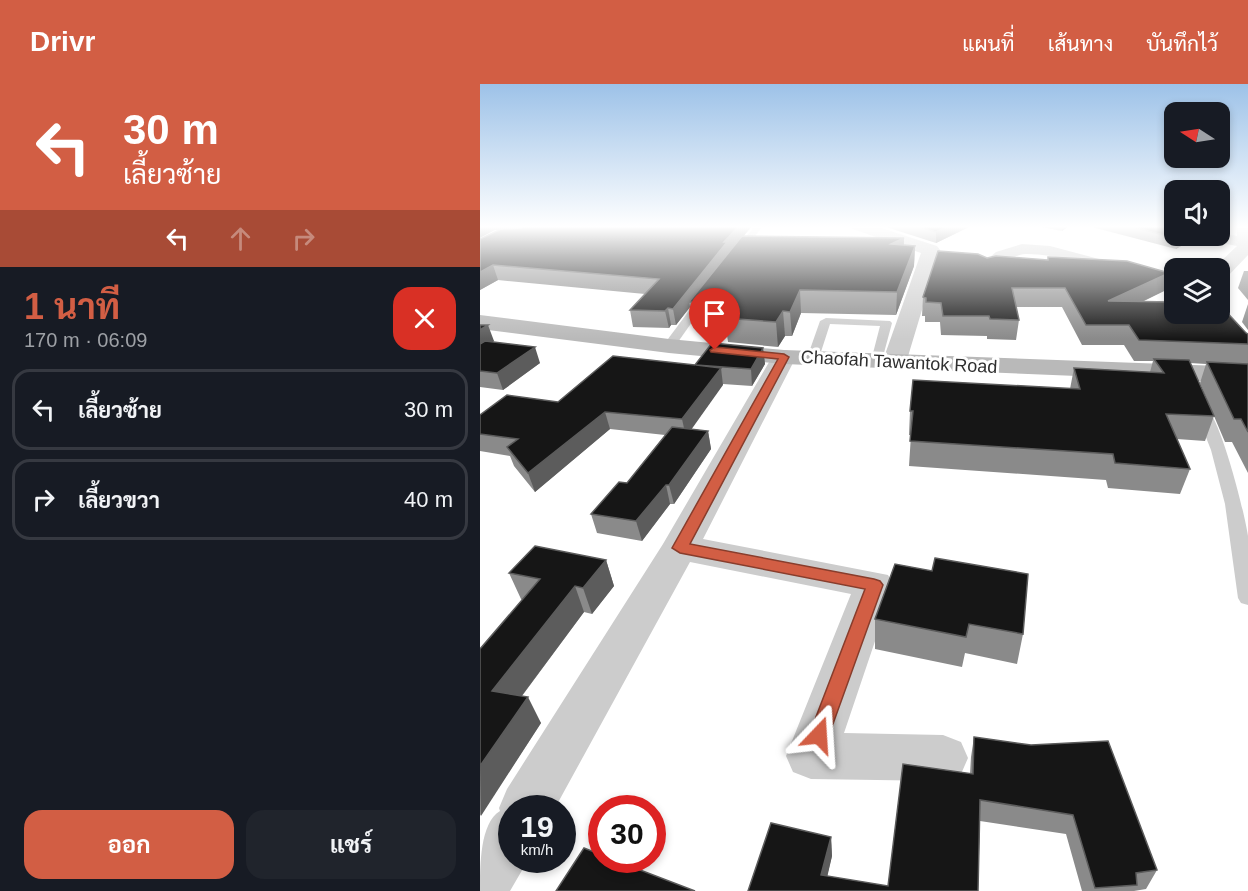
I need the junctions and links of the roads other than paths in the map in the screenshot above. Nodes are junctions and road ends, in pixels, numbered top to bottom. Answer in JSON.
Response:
{"nodes":[{"id":1,"x":925,"y":264,"type":"edge"},
{"id":2,"x":992,"y":264,"type":"edge"},
{"id":3,"x":1096,"y":264,"type":"edge"},
{"id":4,"x":1101,"y":265,"type":"junction"},
{"id":5,"x":986,"y":268,"type":"edge"},
{"id":6,"x":1082,"y":271,"type":"edge"},
{"id":7,"x":1164,"y":282,"type":"edge"},
{"id":8,"x":711,"y":288,"type":"edge"},
{"id":9,"x":480,"y":322,"type":"edge"},
{"id":10,"x":669,"y":346,"type":"junction"},
{"id":11,"x":798,"y":357,"type":"junction"},
{"id":12,"x":885,"y":362,"type":"junction"},
{"id":13,"x":1187,"y":374,"type":"junction"},
{"id":14,"x":1248,"y":375,"type":"edge"},
{"id":15,"x":680,"y":548,"type":"junction"},
{"id":16,"x":1248,"y":597,"type":"edge"},
{"id":17,"x":943,"y":758,"type":"dead end"},
{"id":18,"x":534,"y":795,"type":"edge"},
{"id":19,"x":498,"y":857,"type":"edge"},
{"id":20,"x":480,"y":887,"type":"edge"}],
"edges":[{"from":1,"to":12,"type":"street"},
{"from":2,"to":5,"type":"street"},
{"from":3,"to":4,"type":"street"},
{"from":4,"to":6,"type":"lane"},
{"from":4,"to":7,"type":"street"},
{"from":8,"to":10,"type":"lane"},
{"from":9,"to":10,"type":"main road","name":"Chaofah Tawantok Road"},
{"from":10,"to":11,"type":"main road","name":"Chaofah Tawantok Road"},
{"from":11,"to":12,"type":"main road","name":"Chaofah Tawantok Road"},
{"from":11,"to":12,"type":"lane"},
{"from":11,"to":15,"type":"street"},
{"from":12,"to":13,"type":"main road","name":"Chaofah Tawantok Road"},
{"from":13,"to":14,"type":"main road","name":"Chaofah Tawantok Road"},
{"from":13,"to":16,"type":"lane"},
{"from":15,"to":17,"type":"street"},
{"from":15,"to":18,"type":"street"},
{"from":19,"to":20,"type":"street"}]}
